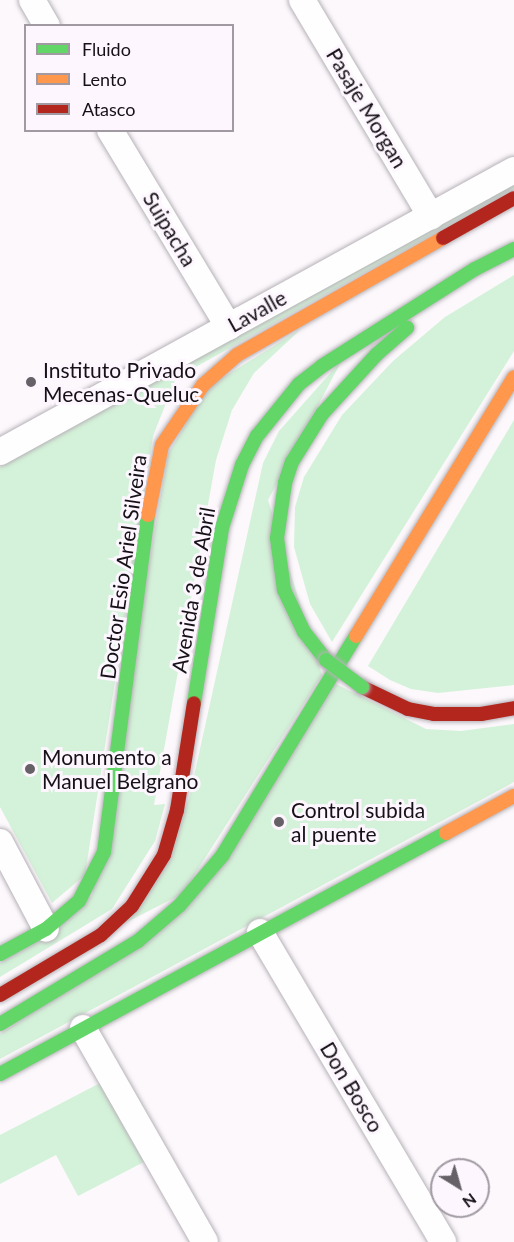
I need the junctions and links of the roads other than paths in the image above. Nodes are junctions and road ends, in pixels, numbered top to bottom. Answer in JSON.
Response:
{"nodes":[{"id":1,"x":32,"y":0,"type":"edge"},
{"id":2,"x":302,"y":0,"type":"edge"},
{"id":3,"x":46,"y":24,"type":"edge"},
{"id":4,"x":111,"y":132,"type":"edge"},
{"id":5,"x":514,"y":170,"type":"edge"},
{"id":6,"x":514,"y":198,"type":"edge"},
{"id":7,"x":431,"y":216,"type":"junction"},
{"id":8,"x":514,"y":249,"type":"edge"},
{"id":9,"x":475,"y":269,"type":"junction"},
{"id":10,"x":229,"y":327,"type":"junction"},
{"id":11,"x":514,"y":377,"type":"edge"},
{"id":12,"x":0,"y":452,"type":"edge"},
{"id":13,"x":514,"y":708,"type":"edge"},
{"id":14,"x":514,"y":796,"type":"edge"},
{"id":15,"x":0,"y":842,"type":"edge"},
{"id":16,"x":46,"y":929,"type":"junction"},
{"id":17,"x":260,"y":932,"type":"junction"},
{"id":18,"x":0,"y":954,"type":"edge"},
{"id":19,"x":0,"y":995,"type":"edge"},
{"id":20,"x":0,"y":1024,"type":"edge"},
{"id":21,"x":83,"y":1028,"type":"junction"},
{"id":22,"x":0,"y":1074,"type":"edge"},
{"id":23,"x":205,"y":1242,"type":"edge"},
{"id":24,"x":443,"y":1242,"type":"edge"}],
"edges":[{"from":1,"to":3,"type":"street"},
{"from":2,"to":7,"type":"street","name":"Pasaje Morgan"},
{"from":4,"to":10,"type":"street","name":"Suipacha"},
{"from":5,"to":7,"type":"street","name":"Lavalle"},
{"from":6,"to":16,"type":"main road","name":"Doctor Esio Ariel Silveira"},
{"from":7,"to":10,"type":"street","name":"Lavalle"},
{"from":8,"to":9,"type":"main road","name":"Avenida 3 de Abril"},
{"from":9,"to":13,"type":"main road","bridge":true},
{"from":9,"to":19,"type":"main road","name":"Avenida 3 de Abril"},
{"from":10,"to":12,"type":"street","name":"Lavalle"},
{"from":11,"to":20,"type":"main road"},
{"from":14,"to":17,"type":"main road"},
{"from":15,"to":16,"type":"street"},
{"from":16,"to":18,"type":"main road"},
{"from":17,"to":21,"type":"main road"},
{"from":17,"to":24,"type":"street","name":"Don Bosco"},
{"from":21,"to":22,"type":"main road"},
{"from":21,"to":23,"type":"street"}]}
